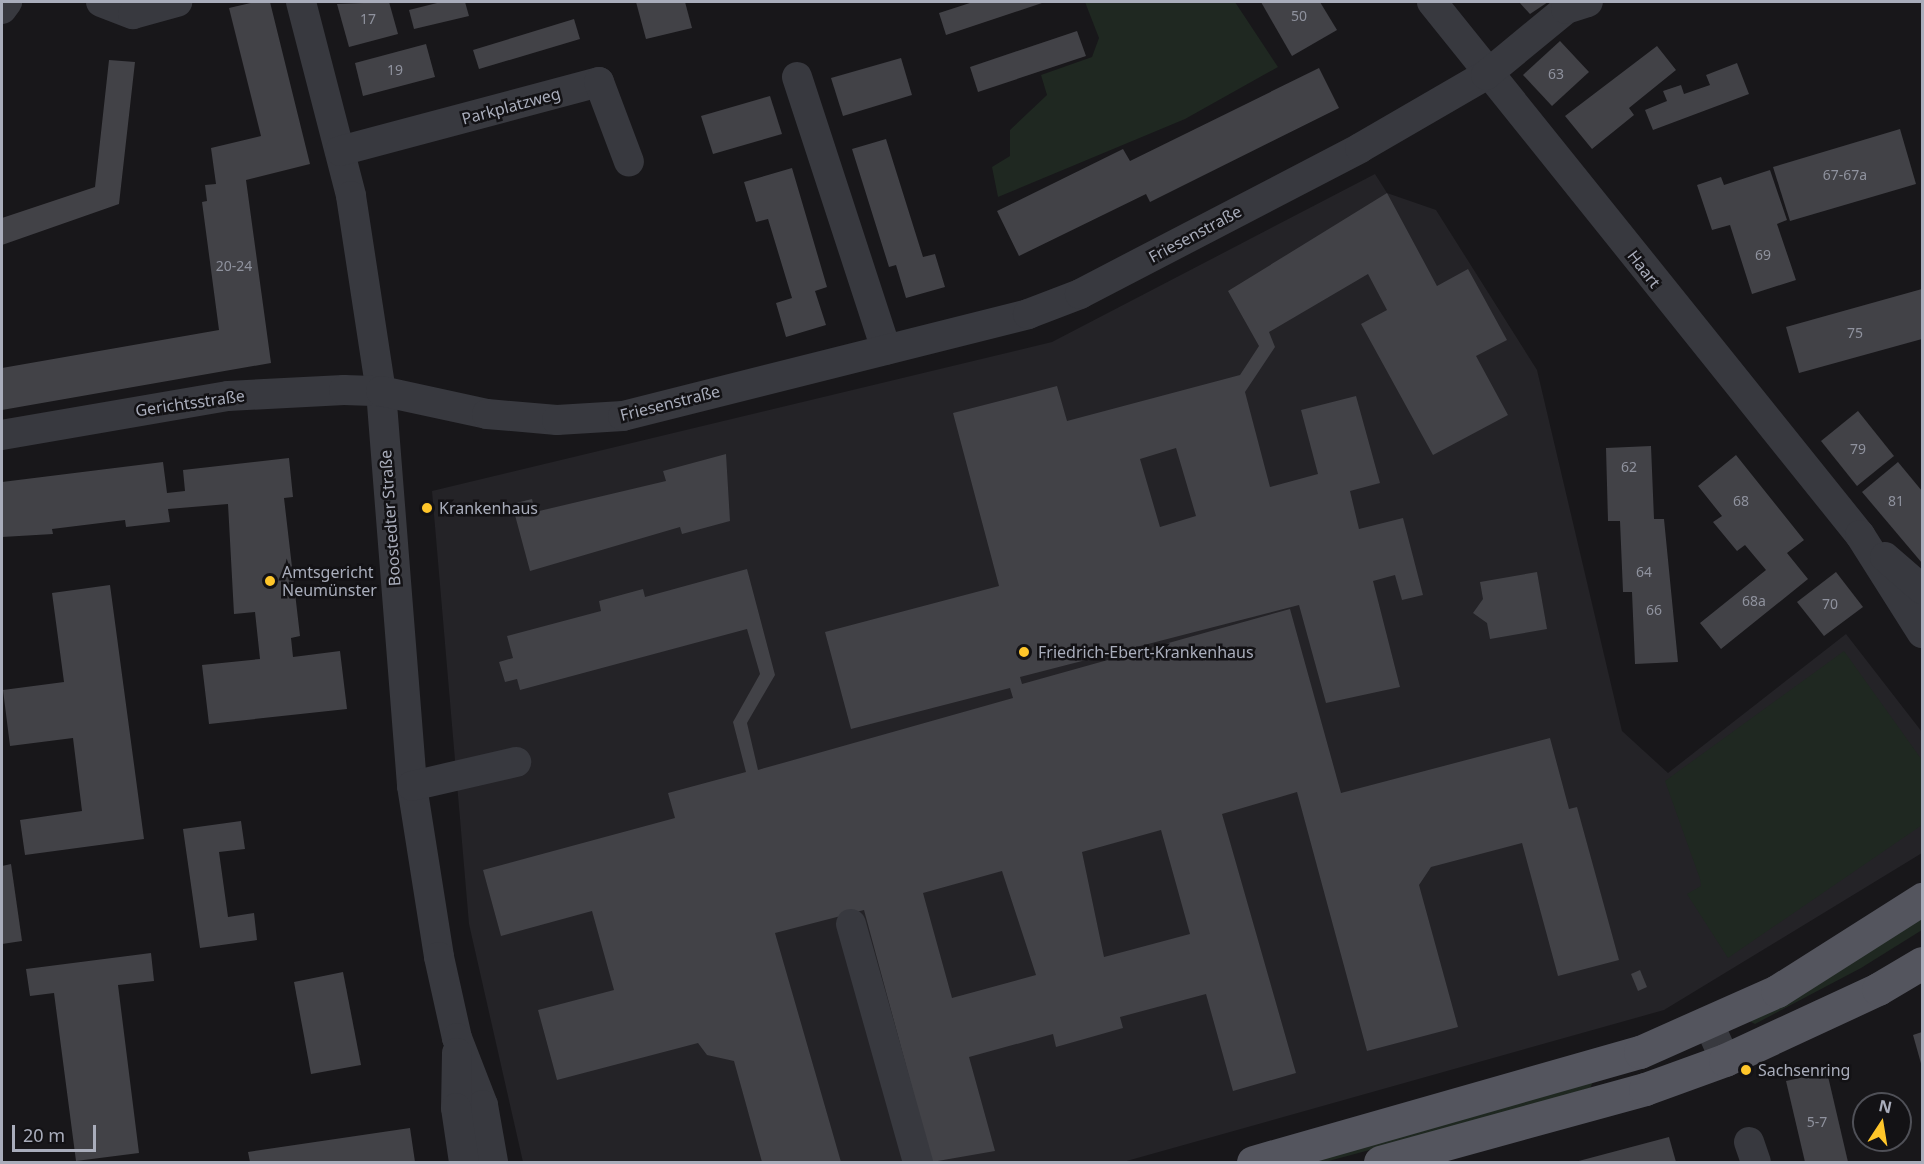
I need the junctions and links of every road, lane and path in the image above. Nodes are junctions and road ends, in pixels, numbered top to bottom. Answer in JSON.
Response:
{"nodes":[{"id":1,"x":7,"y":2,"type":"edge"},
{"id":2,"x":101,"y":2,"type":"edge"},
{"id":3,"x":177,"y":2,"type":"edge"},
{"id":4,"x":301,"y":2,"type":"edge"},
{"id":5,"x":1431,"y":2,"type":"edge"},
{"id":6,"x":1588,"y":2,"type":"edge"},
{"id":7,"x":2,"y":9,"type":"edge"},
{"id":8,"x":1486,"y":75,"type":"junction"},
{"id":9,"x":797,"y":77,"type":"dead end"},
{"id":10,"x":340,"y":152,"type":"junction"},
{"id":11,"x":629,"y":162,"type":"dead end"},
{"id":12,"x":886,"y":350,"type":"junction"},
{"id":13,"x":381,"y":391,"type":"junction"},
{"id":14,"x":2,"y":435,"type":"edge"},
{"id":15,"x":1860,"y":535,"type":"junction"},
{"id":16,"x":1923,"y":590,"type":"edge"},
{"id":17,"x":1923,"y":633,"type":"edge"},
{"id":18,"x":516,"y":762,"type":"dead end"},
{"id":19,"x":411,"y":786,"type":"junction"},
{"id":20,"x":1923,"y":899,"type":"edge"},
{"id":21,"x":851,"y":924,"type":"dead end"},
{"id":22,"x":1923,"y":963,"type":"edge"},
{"id":23,"x":1709,"y":1024,"type":"junction"},
{"id":24,"x":457,"y":1038,"type":"junction"},
{"id":25,"x":1725,"y":1060,"type":"junction"},
{"id":26,"x":464,"y":1162,"type":"edge"},
{"id":27,"x":493,"y":1162,"type":"edge"},
{"id":28,"x":918,"y":1162,"type":"edge"},
{"id":29,"x":1253,"y":1162,"type":"edge"},
{"id":30,"x":1380,"y":1162,"type":"edge"}],
"edges":[{"from":1,"to":7,"type":"street"},
{"from":2,"to":3,"type":"street"},
{"from":4,"to":10,"type":"street","name":"Boostedter Straße"},
{"from":5,"to":8,"type":"street","name":"Haart"},
{"from":6,"to":8,"type":"street","name":"Friesenstraße"},
{"from":8,"to":12,"type":"street","name":"Friesenstraße"},
{"from":8,"to":15,"type":"street","name":"Haart"},
{"from":9,"to":12,"type":"street"},
{"from":10,"to":11,"type":"street","name":"Parkplatzweg"},
{"from":10,"to":13,"type":"street","name":"Boostedter Straße"},
{"from":12,"to":13,"type":"street","name":"Friesenstraße"},
{"from":13,"to":14,"type":"street","name":"Gerichtsstraße"},
{"from":13,"to":19,"type":"street","name":"Boostedter Straße"},
{"from":15,"to":16,"type":"street","name":"Haart"},
{"from":15,"to":17,"type":"street","name":"Haart"},
{"from":18,"to":19,"type":"street"},
{"from":19,"to":24,"type":"street","name":"Boostedter Straße"},
{"from":20,"to":23,"type":"main road"},
{"from":21,"to":28,"type":"street"},
{"from":22,"to":25,"type":"main road"},
{"from":23,"to":25,"type":"street"},
{"from":23,"to":29,"type":"main road"},
{"from":24,"to":26,"type":"street","name":"Boostedter Straße"},
{"from":24,"to":27,"type":"street","name":"Boostedter Straße"},
{"from":25,"to":30,"type":"main road"}]}
